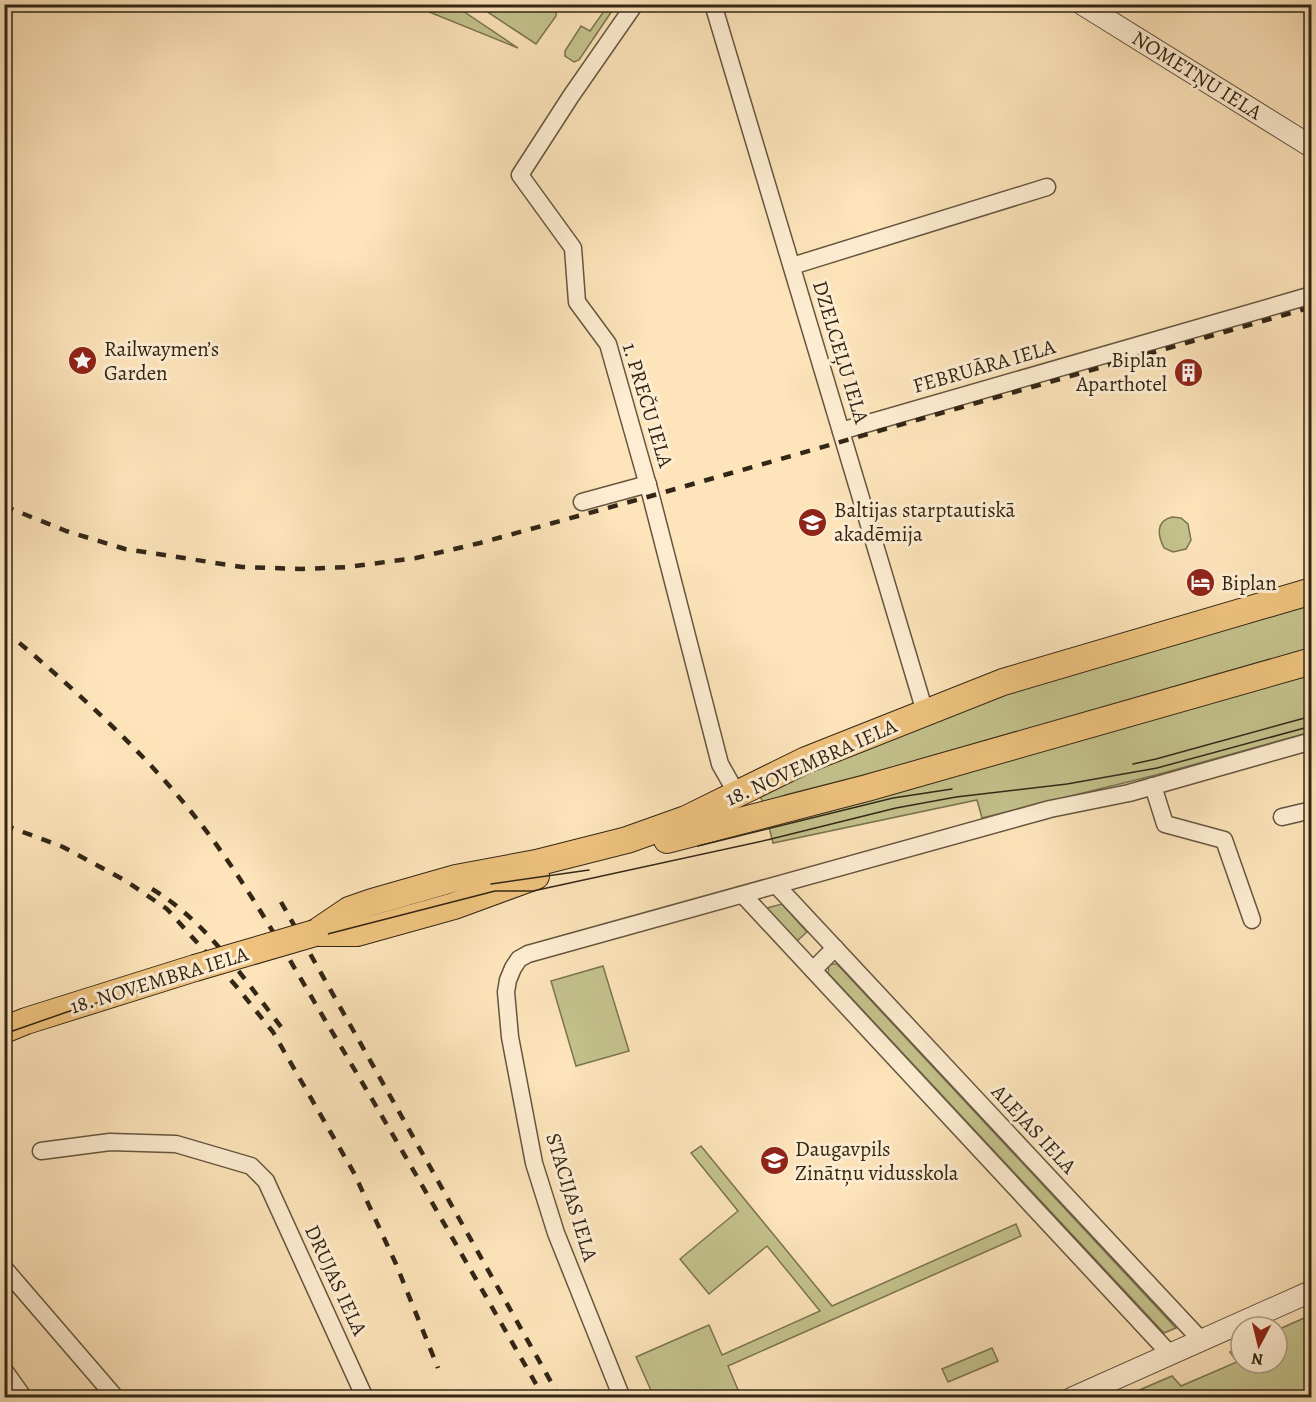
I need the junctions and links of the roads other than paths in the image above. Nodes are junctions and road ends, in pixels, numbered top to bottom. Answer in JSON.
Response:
{"nodes":[{"id":1,"x":635,"y":4,"type":"edge"},
{"id":2,"x":713,"y":4,"type":"edge"},
{"id":3,"x":1082,"y":4,"type":"edge"},
{"id":4,"x":1109,"y":12,"type":"edge"},
{"id":5,"x":1311,"y":147,"type":"edge"},
{"id":6,"x":1047,"y":187,"type":"dead end"},
{"id":7,"x":792,"y":266,"type":"junction"},
{"id":8,"x":1311,"y":295,"type":"edge"},
{"id":9,"x":841,"y":430,"type":"junction"},
{"id":10,"x":648,"y":484,"type":"junction"},
{"id":11,"x":582,"y":502,"type":"dead end"},
{"id":12,"x":1311,"y":591,"type":"edge"},
{"id":13,"x":1311,"y":661,"type":"edge"},
{"id":14,"x":925,"y":712,"type":"junction"},
{"id":15,"x":1311,"y":741,"type":"edge"},
{"id":16,"x":1153,"y":786,"type":"junction"},
{"id":17,"x":737,"y":794,"type":"junction"},
{"id":18,"x":1311,"y":810,"type":"edge"},
{"id":19,"x":1282,"y":818,"type":"dead end"},
{"id":20,"x":777,"y":886,"type":"junction"},
{"id":21,"x":744,"y":896,"type":"junction"},
{"id":22,"x":1252,"y":920,"type":"dead end"},
{"id":23,"x":315,"y":933,"type":"junction"},
{"id":24,"x":835,"y":948,"type":"junction"},
{"id":25,"x":813,"y":970,"type":"junction"},
{"id":26,"x":4,"y":1030,"type":"edge"},
{"id":27,"x":41,"y":1151,"type":"dead end"},
{"id":28,"x":4,"y":1268,"type":"edge"},
{"id":29,"x":1311,"y":1292,"type":"edge"},
{"id":30,"x":1201,"y":1341,"type":"junction"},
{"id":31,"x":1170,"y":1354,"type":"junction"},
{"id":32,"x":4,"y":1370,"type":"edge"},
{"id":33,"x":24,"y":1398,"type":"edge"},
{"id":34,"x":116,"y":1398,"type":"edge"},
{"id":35,"x":365,"y":1398,"type":"edge"},
{"id":36,"x":622,"y":1398,"type":"edge"},
{"id":37,"x":1072,"y":1398,"type":"edge"}],
"edges":[{"from":1,"to":10,"type":"street","name":"1. PREČU IELA"},
{"from":2,"to":7,"type":"street","name":"DZELCEĻU IELA"},
{"from":3,"to":4,"type":"street","name":"NOMETŅU IELA"},
{"from":4,"to":5,"type":"street","name":"NOMETŅU IELA"},
{"from":6,"to":7,"type":"street"},
{"from":7,"to":9,"type":"street","name":"DZELCEĻU IELA"},
{"from":8,"to":9,"type":"street","name":"FEBRUĀRA IELA"},
{"from":9,"to":14,"type":"street","name":"DZELCEĻU IELA"},
{"from":10,"to":11,"type":"street"},
{"from":10,"to":17,"type":"street","name":"1. PREČU IELA"},
{"from":12,"to":14,"type":"main road","name":"18. NOVEMBRA IELA"},
{"from":13,"to":23,"type":"main road","name":"18. NOVEMBRA IELA"},
{"from":14,"to":17,"type":"main road","name":"18. NOVEMBRA IELA"},
{"from":15,"to":16,"type":"street"},
{"from":16,"to":20,"type":"street"},
{"from":16,"to":22,"type":"street"},
{"from":17,"to":23,"type":"main road","name":"18. NOVEMBRA IELA"},
{"from":18,"to":19,"type":"street"},
{"from":20,"to":21,"type":"street"},
{"from":20,"to":24,"type":"street","name":"ALEJAS IELA"},
{"from":21,"to":25,"type":"street"},
{"from":21,"to":36,"type":"street","name":"STACIJAS IELA"},
{"from":23,"to":26,"type":"main road","name":"18. NOVEMBRA IELA","bridge":true},
{"from":24,"to":25,"type":"street"},
{"from":24,"to":30,"type":"street","name":"ALEJAS IELA"},
{"from":25,"to":31,"type":"street"},
{"from":27,"to":35,"type":"street","name":"DRUJAS IELA"},
{"from":28,"to":34,"type":"street"},
{"from":29,"to":30,"type":"street"},
{"from":30,"to":31,"type":"street"},
{"from":31,"to":37,"type":"street"},
{"from":32,"to":33,"type":"street"}]}
